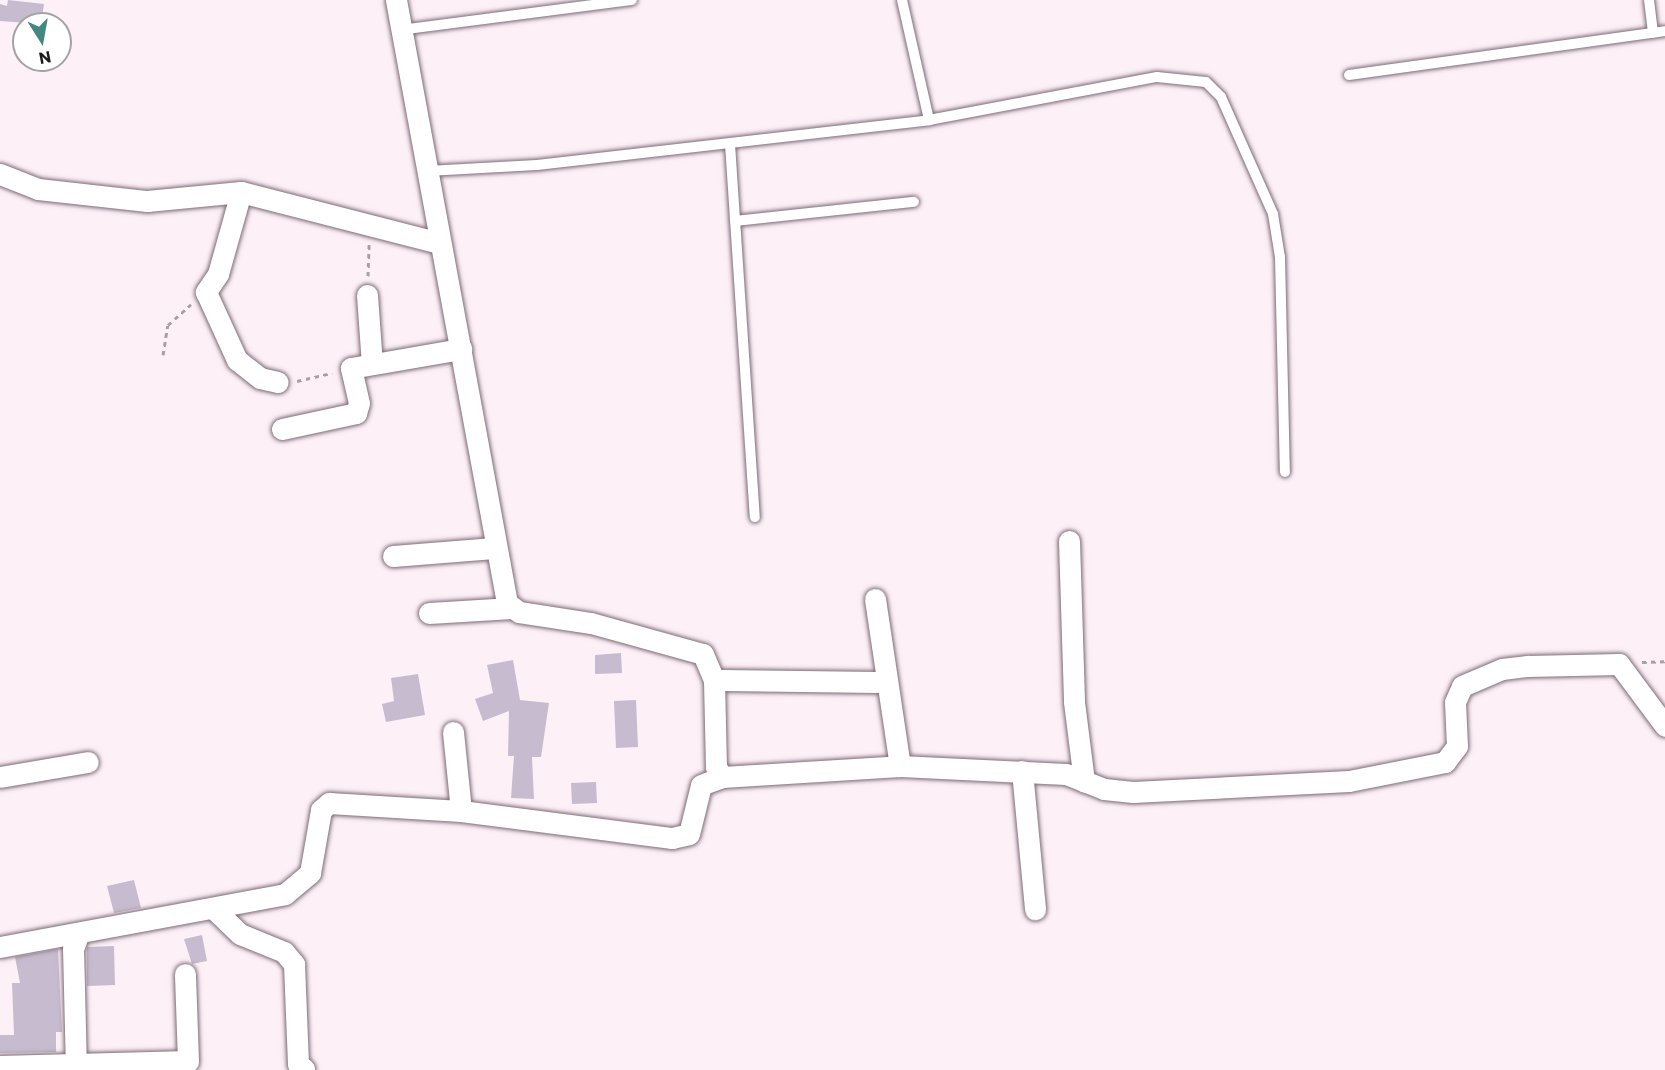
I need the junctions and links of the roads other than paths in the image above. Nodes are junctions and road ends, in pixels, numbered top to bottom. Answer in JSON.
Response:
{"nodes":[{"id":1,"x":396,"y":0,"type":"edge"},
{"id":2,"x":632,"y":0,"type":"edge"},
{"id":3,"x":902,"y":0,"type":"edge"},
{"id":4,"x":1649,"y":0,"type":"edge"},
{"id":5,"x":399,"y":30,"type":"junction"},
{"id":6,"x":1659,"y":32,"type":"edge"},
{"id":7,"x":1349,"y":75,"type":"dead end"},
{"id":8,"x":929,"y":120,"type":"junction"},
{"id":9,"x":730,"y":144,"type":"junction"},
{"id":10,"x":427,"y":171,"type":"junction"},
{"id":11,"x":0,"y":174,"type":"edge"},
{"id":12,"x":240,"y":192,"type":"junction"},
{"id":13,"x":914,"y":202,"type":"dead end"},
{"id":14,"x":735,"y":220,"type":"junction"},
{"id":15,"x":440,"y":243,"type":"junction"},
{"id":16,"x":367,"y":295,"type":"road end"},
{"id":17,"x":461,"y":349,"type":"junction"},
{"id":18,"x":361,"y":366,"type":"junction"},
{"id":19,"x":278,"y":382,"type":"road end"},
{"id":20,"x":282,"y":429,"type":"dead end"},
{"id":21,"x":1285,"y":472,"type":"dead end"},
{"id":22,"x":755,"y":517,"type":"dead end"},
{"id":23,"x":1069,"y":541,"type":"dead end"},
{"id":24,"x":494,"y":548,"type":"junction"},
{"id":25,"x":393,"y":556,"type":"dead end"},
{"id":26,"x":875,"y":599,"type":"dead end"},
{"id":27,"x":512,"y":608,"type":"junction"},
{"id":28,"x":429,"y":612,"type":"dead end"},
{"id":29,"x":714,"y":680,"type":"junction"},
{"id":30,"x":887,"y":682,"type":"junction"},
{"id":31,"x":1665,"y":726,"type":"edge"},
{"id":32,"x":453,"y":732,"type":"dead end"},
{"id":33,"x":88,"y":762,"type":"dead end"},
{"id":34,"x":900,"y":766,"type":"junction"},
{"id":35,"x":1022,"y":771,"type":"junction"},
{"id":36,"x":0,"y":777,"type":"edge"},
{"id":37,"x":722,"y":777,"type":"junction"},
{"id":38,"x":1084,"y":781,"type":"junction"},
{"id":39,"x":461,"y":811,"type":"junction"},
{"id":40,"x":213,"y":908,"type":"junction"},
{"id":41,"x":1035,"y":909,"type":"dead end"},
{"id":42,"x":78,"y":935,"type":"junction"},
{"id":43,"x":0,"y":947,"type":"edge"},
{"id":44,"x":185,"y":974,"type":"dead end"},
{"id":45,"x":0,"y":1066,"type":"edge"},
{"id":46,"x":76,"y":1067,"type":"edge"},
{"id":47,"x":304,"y":1069,"type":"edge"}],
"edges":[{"from":1,"to":5,"type":"street"},
{"from":2,"to":5,"type":"lane"},
{"from":3,"to":8,"type":"lane"},
{"from":4,"to":6,"type":"lane"},
{"from":5,"to":10,"type":"street"},
{"from":6,"to":7,"type":"lane"},
{"from":8,"to":9,"type":"lane"},
{"from":8,"to":21,"type":"lane"},
{"from":9,"to":10,"type":"lane"},
{"from":9,"to":14,"type":"lane"},
{"from":10,"to":15,"type":"street"},
{"from":11,"to":12,"type":"street"},
{"from":12,"to":15,"type":"street"},
{"from":12,"to":19,"type":"street"},
{"from":13,"to":14,"type":"lane"},
{"from":14,"to":22,"type":"lane"},
{"from":15,"to":17,"type":"street"},
{"from":16,"to":18,"type":"street"},
{"from":17,"to":18,"type":"street"},
{"from":17,"to":24,"type":"street"},
{"from":18,"to":20,"type":"street"},
{"from":23,"to":38,"type":"street"},
{"from":24,"to":25,"type":"street"},
{"from":24,"to":27,"type":"street"},
{"from":26,"to":30,"type":"street"},
{"from":27,"to":28,"type":"street"},
{"from":27,"to":29,"type":"street"},
{"from":29,"to":30,"type":"street"},
{"from":29,"to":37,"type":"street"},
{"from":30,"to":34,"type":"street"},
{"from":31,"to":38,"type":"street"},
{"from":32,"to":39,"type":"street"},
{"from":33,"to":36,"type":"street"},
{"from":34,"to":35,"type":"street"},
{"from":34,"to":37,"type":"street"},
{"from":35,"to":38,"type":"street"},
{"from":35,"to":41,"type":"street"},
{"from":37,"to":39,"type":"street"},
{"from":39,"to":40,"type":"street"},
{"from":40,"to":42,"type":"street"},
{"from":40,"to":47,"type":"street"},
{"from":42,"to":43,"type":"street"},
{"from":42,"to":46,"type":"street"},
{"from":44,"to":46,"type":"street"},
{"from":45,"to":46,"type":"street"}]}
